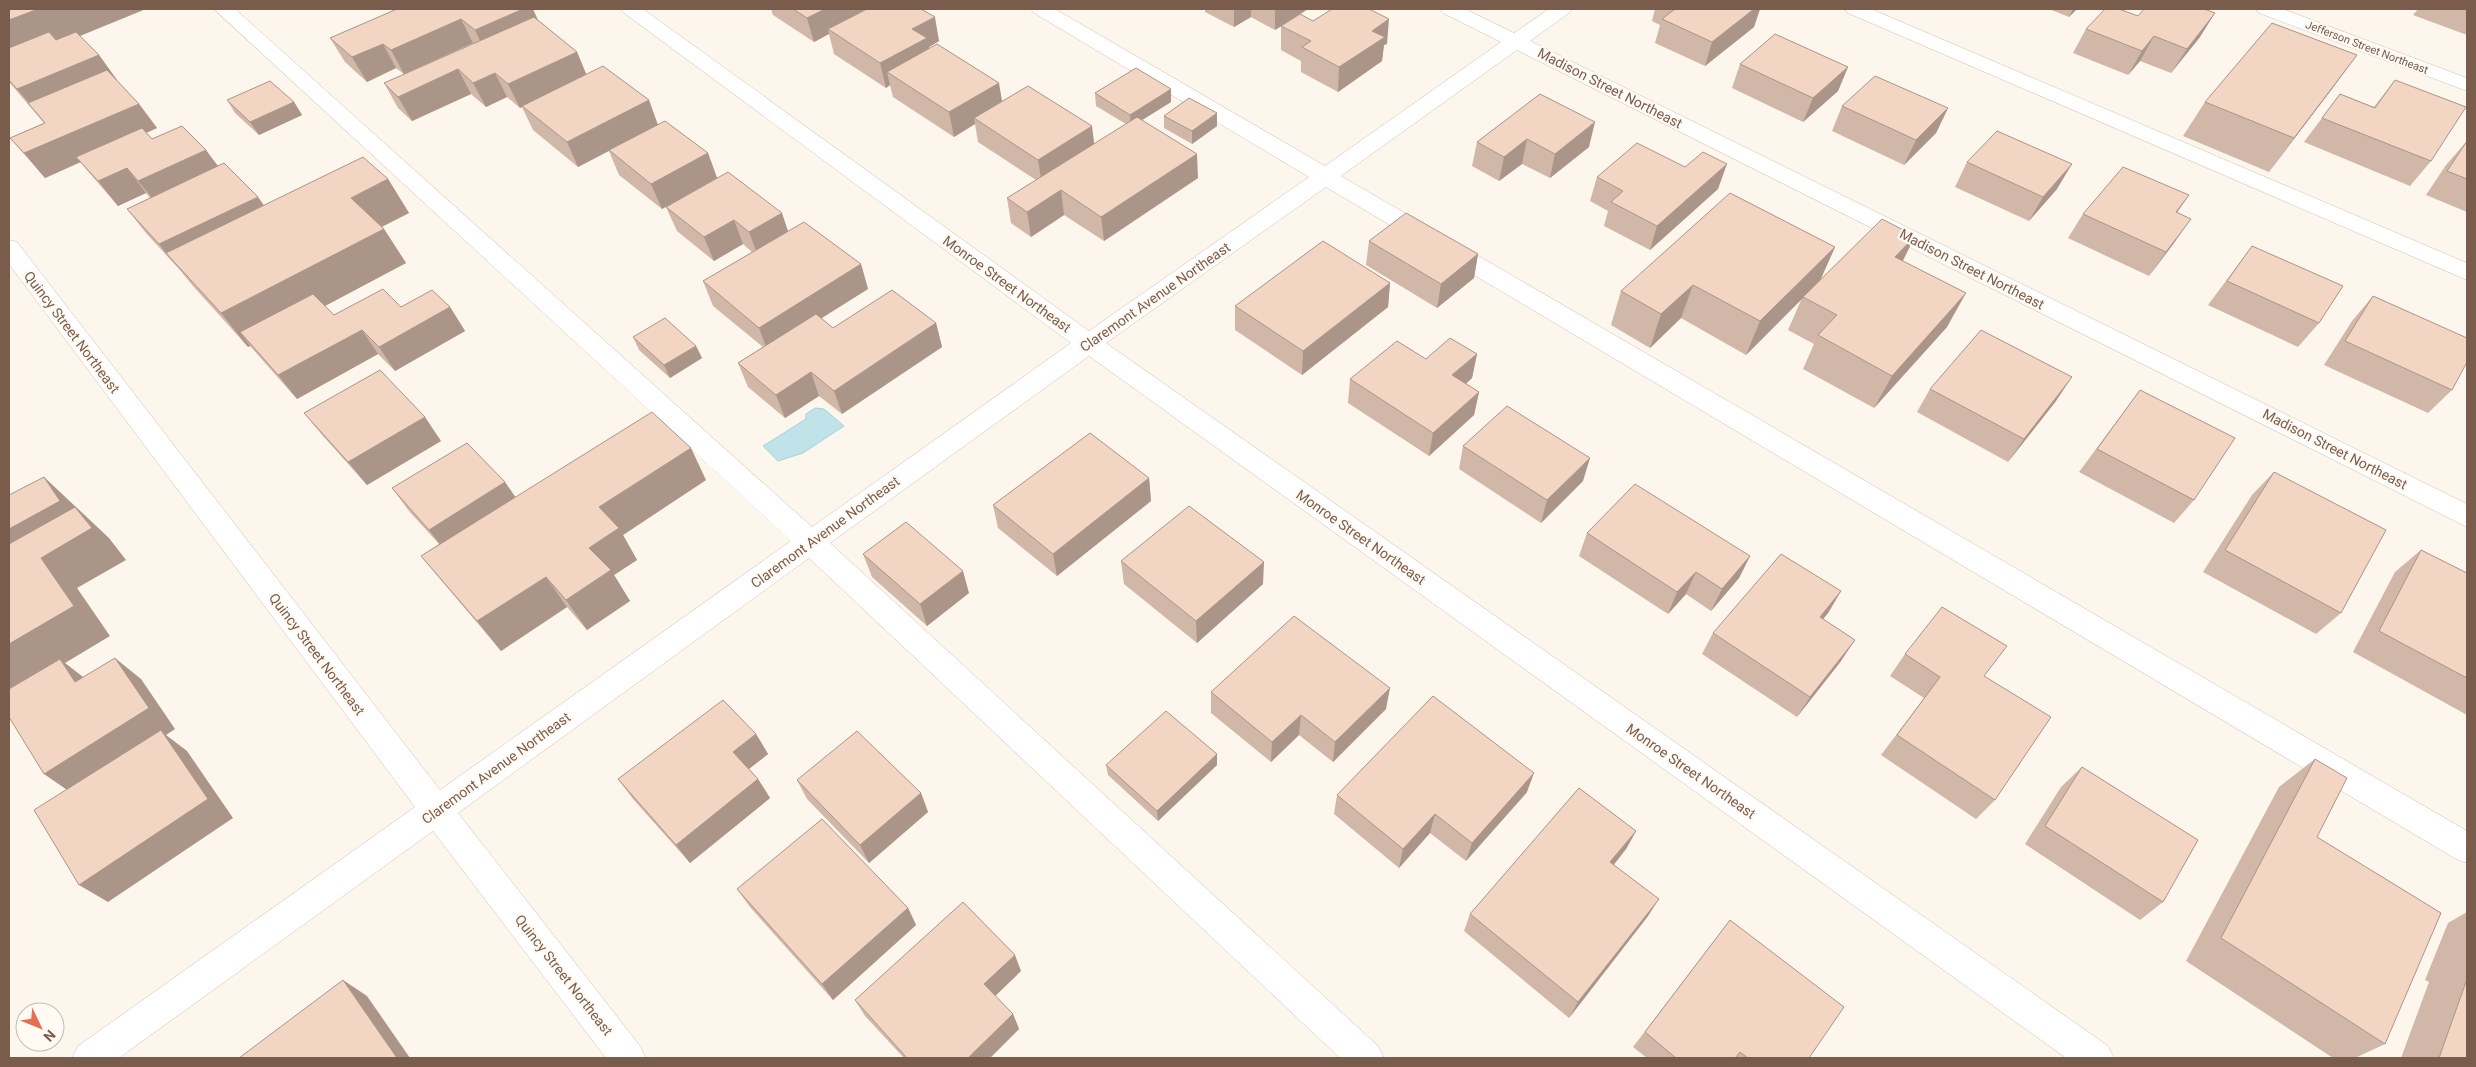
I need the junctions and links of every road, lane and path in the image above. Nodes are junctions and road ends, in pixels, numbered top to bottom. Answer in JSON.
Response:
{"nodes":[{"id":1,"x":224,"y":9,"type":"edge"},
{"id":2,"x":631,"y":9,"type":"edge"},
{"id":3,"x":1041,"y":9,"type":"edge"},
{"id":4,"x":1450,"y":9,"type":"edge"},
{"id":5,"x":1562,"y":9,"type":"edge"},
{"id":6,"x":1855,"y":9,"type":"edge"},
{"id":7,"x":2266,"y":9,"type":"edge"},
{"id":8,"x":1517,"y":42,"type":"junction"},
{"id":9,"x":2467,"y":85,"type":"edge"},
{"id":10,"x":1327,"y":176,"type":"junction"},
{"id":11,"x":9,"y":248,"type":"edge"},
{"id":12,"x":2467,"y":272,"type":"edge"},
{"id":13,"x":1089,"y":343,"type":"junction"},
{"id":14,"x":2467,"y":516,"type":"edge"},
{"id":15,"x":810,"y":542,"type":"junction"},
{"id":16,"x":437,"y":810,"type":"junction"},
{"id":17,"x":2467,"y":848,"type":"edge"},
{"id":18,"x":90,"y":1058,"type":"edge"},
{"id":19,"x":628,"y":1058,"type":"edge"},
{"id":20,"x":1366,"y":1058,"type":"edge"},
{"id":21,"x":2096,"y":1058,"type":"edge"}],
"edges":[{"from":1,"to":15,"type":"street"},
{"from":2,"to":13,"type":"street","name":"Monroe Street Northeast"},
{"from":3,"to":10,"type":"street"},
{"from":4,"to":8,"type":"street","name":"Madison Street Northeast"},
{"from":5,"to":8,"type":"street","name":"Claremont Avenue Northeast"},
{"from":6,"to":12,"type":"street"},
{"from":7,"to":9,"type":"street","name":"Jefferson Street Northeast"},
{"from":8,"to":10,"type":"street","name":"Claremont Avenue Northeast"},
{"from":8,"to":14,"type":"street","name":"Madison Street Northeast"},
{"from":10,"to":13,"type":"street","name":"Claremont Avenue Northeast"},
{"from":10,"to":17,"type":"street"},
{"from":11,"to":16,"type":"street","name":"Quincy Street Northeast"},
{"from":13,"to":15,"type":"street","name":"Claremont Avenue Northeast"},
{"from":13,"to":21,"type":"street","name":"Monroe Street Northeast"},
{"from":15,"to":16,"type":"street","name":"Claremont Avenue Northeast"},
{"from":15,"to":20,"type":"street"},
{"from":16,"to":18,"type":"street","name":"Claremont Avenue Northeast"},
{"from":16,"to":19,"type":"street","name":"Quincy Street Northeast"}]}
